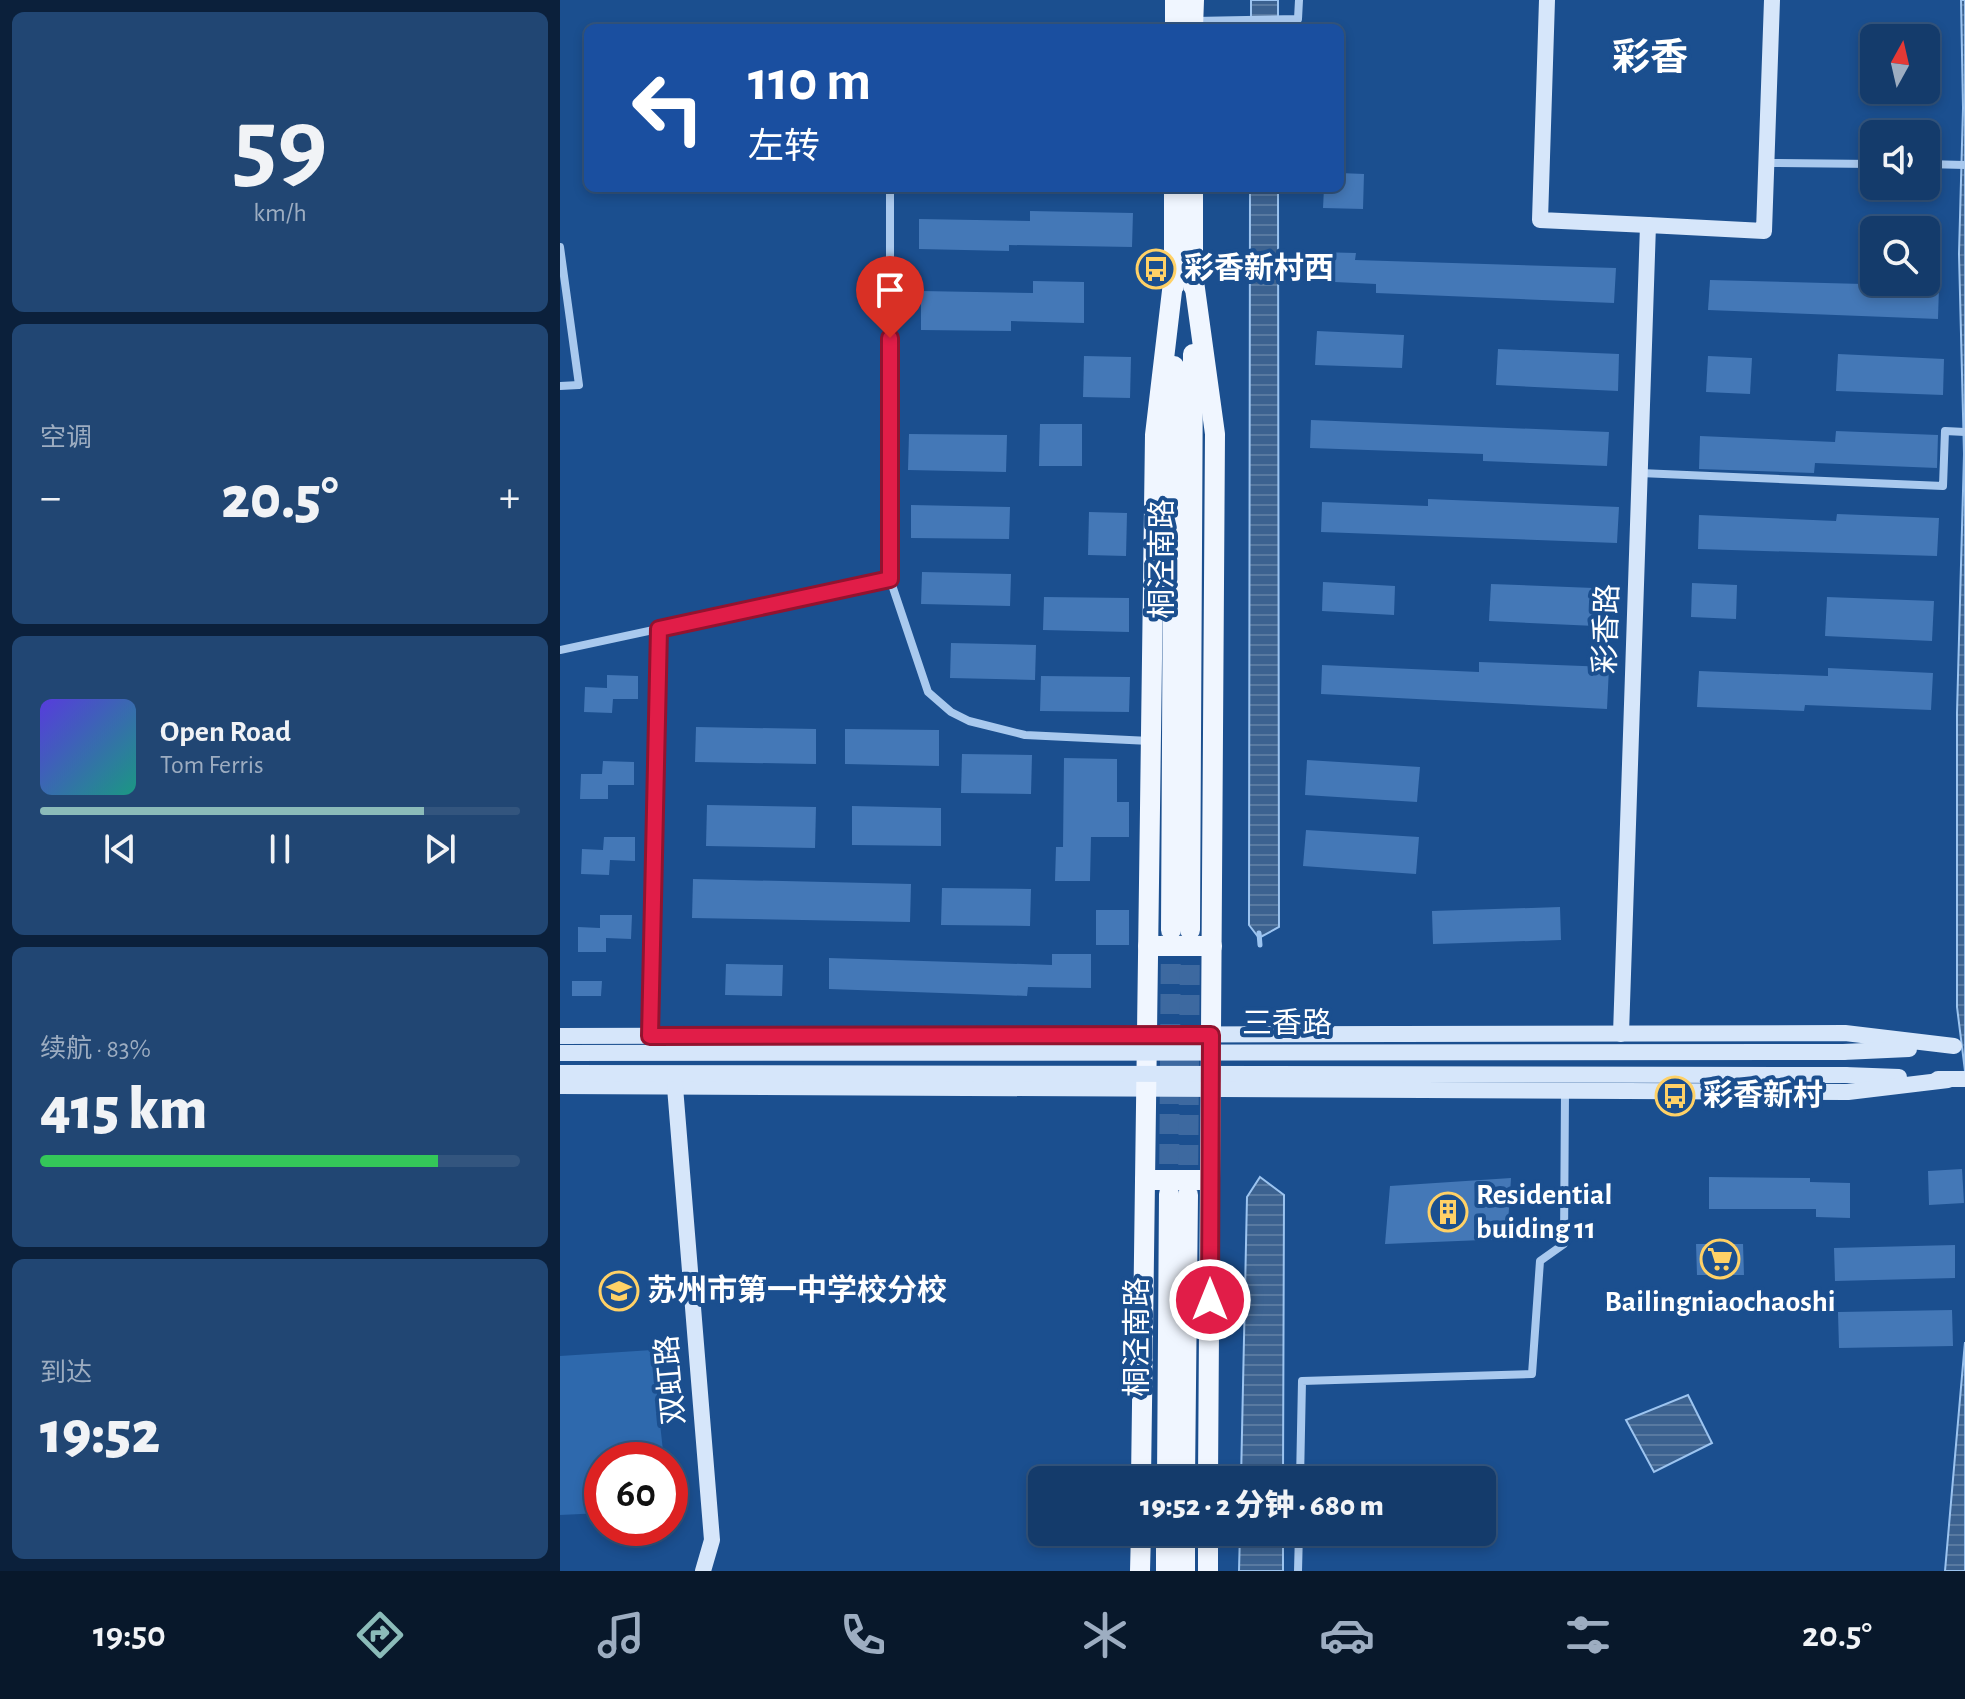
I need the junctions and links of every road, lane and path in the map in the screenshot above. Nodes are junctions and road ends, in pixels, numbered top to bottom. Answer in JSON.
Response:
{"nodes":[{"id":1,"x":1175,"y":0,"type":"edge"},
{"id":2,"x":1194,"y":0,"type":"edge"},
{"id":3,"x":1299,"y":0,"type":"edge"},
{"id":4,"x":1547,"y":0,"type":"edge"},
{"id":5,"x":1772,"y":0,"type":"edge"},
{"id":6,"x":1184,"y":24,"type":"edge"},
{"id":7,"x":1184,"y":24,"type":"edge"},
{"id":8,"x":1196,"y":24,"type":"edge"},
{"id":9,"x":1767,"y":163,"type":"junction"},
{"id":10,"x":1860,"y":164,"type":"edge"},
{"id":11,"x":1940,"y":164,"type":"edge"},
{"id":12,"x":1963,"y":164,"type":"edge"},
{"id":13,"x":890,"y":192,"type":"edge"},
{"id":14,"x":1174,"y":192,"type":"edge"},
{"id":15,"x":1193,"y":192,"type":"edge"},
{"id":16,"x":1648,"y":225,"type":"junction"},
{"id":17,"x":560,"y":247,"type":"edge"},
{"id":18,"x":1183,"y":274,"type":"junction"},
{"id":19,"x":560,"y":386,"type":"edge"},
{"id":20,"x":1963,"y":432,"type":"edge"},
{"id":21,"x":1640,"y":473,"type":"junction"},
{"id":22,"x":890,"y":579,"type":"junction"},
{"id":23,"x":659,"y":629,"type":"junction"},
{"id":24,"x":560,"y":650,"type":"edge"},
{"id":25,"x":1151,"y":741,"type":"junction"},
{"id":26,"x":1180,"y":930,"type":"tunnel mouth"},
{"id":27,"x":1148,"y":946,"type":"junction"},
{"id":28,"x":1212,"y":946,"type":"junction"},
{"id":29,"x":1621,"y":1034,"type":"junction"},
{"id":30,"x":1147,"y":1035,"type":"junction"},
{"id":31,"x":1211,"y":1035,"type":"junction"},
{"id":32,"x":560,"y":1036,"type":"edge"},
{"id":33,"x":650,"y":1036,"type":"junction"},
{"id":34,"x":1959,"y":1046,"type":"edge"},
{"id":35,"x":560,"y":1053,"type":"edge"},
{"id":36,"x":560,"y":1073,"type":"edge"},
{"id":37,"x":1956,"y":1079,"type":"edge"},
{"id":38,"x":560,"y":1086,"type":"edge"},
{"id":39,"x":675,"y":1087,"type":"junction"},
{"id":40,"x":1147,"y":1089,"type":"junction"},
{"id":41,"x":1211,"y":1089,"type":"junction"},
{"id":42,"x":1565,"y":1091,"type":"junction"},
{"id":43,"x":1145,"y":1180,"type":"junction"},
{"id":44,"x":1210,"y":1180,"type":"junction"},
{"id":45,"x":1141,"y":1466,"type":"edge"},
{"id":46,"x":1168,"y":1466,"type":"edge"},
{"id":47,"x":1185,"y":1466,"type":"edge"},
{"id":48,"x":1208,"y":1466,"type":"edge"},
{"id":49,"x":1300,"y":1466,"type":"edge"},
{"id":50,"x":1141,"y":1546,"type":"edge"},
{"id":51,"x":1166,"y":1546,"type":"edge"},
{"id":52,"x":1185,"y":1546,"type":"edge"},
{"id":53,"x":1208,"y":1546,"type":"edge"},
{"id":54,"x":1299,"y":1546,"type":"edge"},
{"id":55,"x":703,"y":1571,"type":"edge"},
{"id":56,"x":1140,"y":1571,"type":"edge"},
{"id":57,"x":1166,"y":1571,"type":"edge"},
{"id":58,"x":1185,"y":1571,"type":"edge"},
{"id":59,"x":1208,"y":1571,"type":"edge"},
{"id":60,"x":1298,"y":1571,"type":"edge"}],
"edges":[{"from":1,"to":6,"type":"main road"},
{"from":2,"to":7,"type":"main road"},
{"from":3,"to":8,"type":"street"},
{"from":4,"to":16,"type":"main road"},
{"from":5,"to":9,"type":"main road"},
{"from":9,"to":10,"type":"street"},
{"from":9,"to":16,"type":"main road"},
{"from":11,"to":12,"type":"street"},
{"from":13,"to":22,"type":"street"},
{"from":14,"to":18,"type":"main road","name":"桐泾南路"},
{"from":15,"to":18,"type":"main road","name":"桐泾南路"},
{"from":16,"to":21,"type":"main road","name":"彩香路"},
{"from":17,"to":19,"type":"street"},
{"from":18,"to":25,"type":"main road"},
{"from":18,"to":26,"type":"main road","name":"桐泾南路"},
{"from":18,"to":28,"type":"main road"},
{"from":20,"to":21,"type":"street"},
{"from":21,"to":29,"type":"main road","name":"彩香路"},
{"from":22,"to":23,"type":"street"},
{"from":22,"to":25,"type":"street"},
{"from":23,"to":24,"type":"street"},
{"from":23,"to":33,"type":"street"},
{"from":25,"to":27,"type":"main road"},
{"from":27,"to":28,"type":"main road"},
{"from":27,"to":30,"type":"main road"},
{"from":28,"to":31,"type":"main road"},
{"from":29,"to":31,"type":"main road"},
{"from":29,"to":34,"type":"main road"},
{"from":30,"to":31,"type":"main road"},
{"from":30,"to":33,"type":"main road"},
{"from":30,"to":40,"type":"main road"},
{"from":31,"to":41,"type":"main road"},
{"from":32,"to":33,"type":"main road"},
{"from":34,"to":35,"type":"main road","name":"三香路","bridge":true},
{"from":36,"to":37,"type":"main road","name":"三香路","bridge":true},
{"from":37,"to":42,"type":"main road"},
{"from":38,"to":39,"type":"main road"},
{"from":39,"to":40,"type":"main road"},
{"from":39,"to":55,"type":"main road","name":"双虹路"},
{"from":40,"to":41,"type":"main road"},
{"from":40,"to":43,"type":"main road"},
{"from":41,"to":42,"type":"main road"},
{"from":41,"to":44,"type":"main road"},
{"from":42,"to":49,"type":"street"},
{"from":43,"to":44,"type":"main road"},
{"from":43,"to":45,"type":"main road"},
{"from":44,"to":48,"type":"main road"},
{"from":46,"to":47,"type":"main road","name":"桐泾南路"},
{"from":50,"to":56,"type":"main road"},
{"from":51,"to":57,"type":"main road"},
{"from":52,"to":58,"type":"main road"},
{"from":53,"to":59,"type":"main road"},
{"from":54,"to":60,"type":"street"}]}
